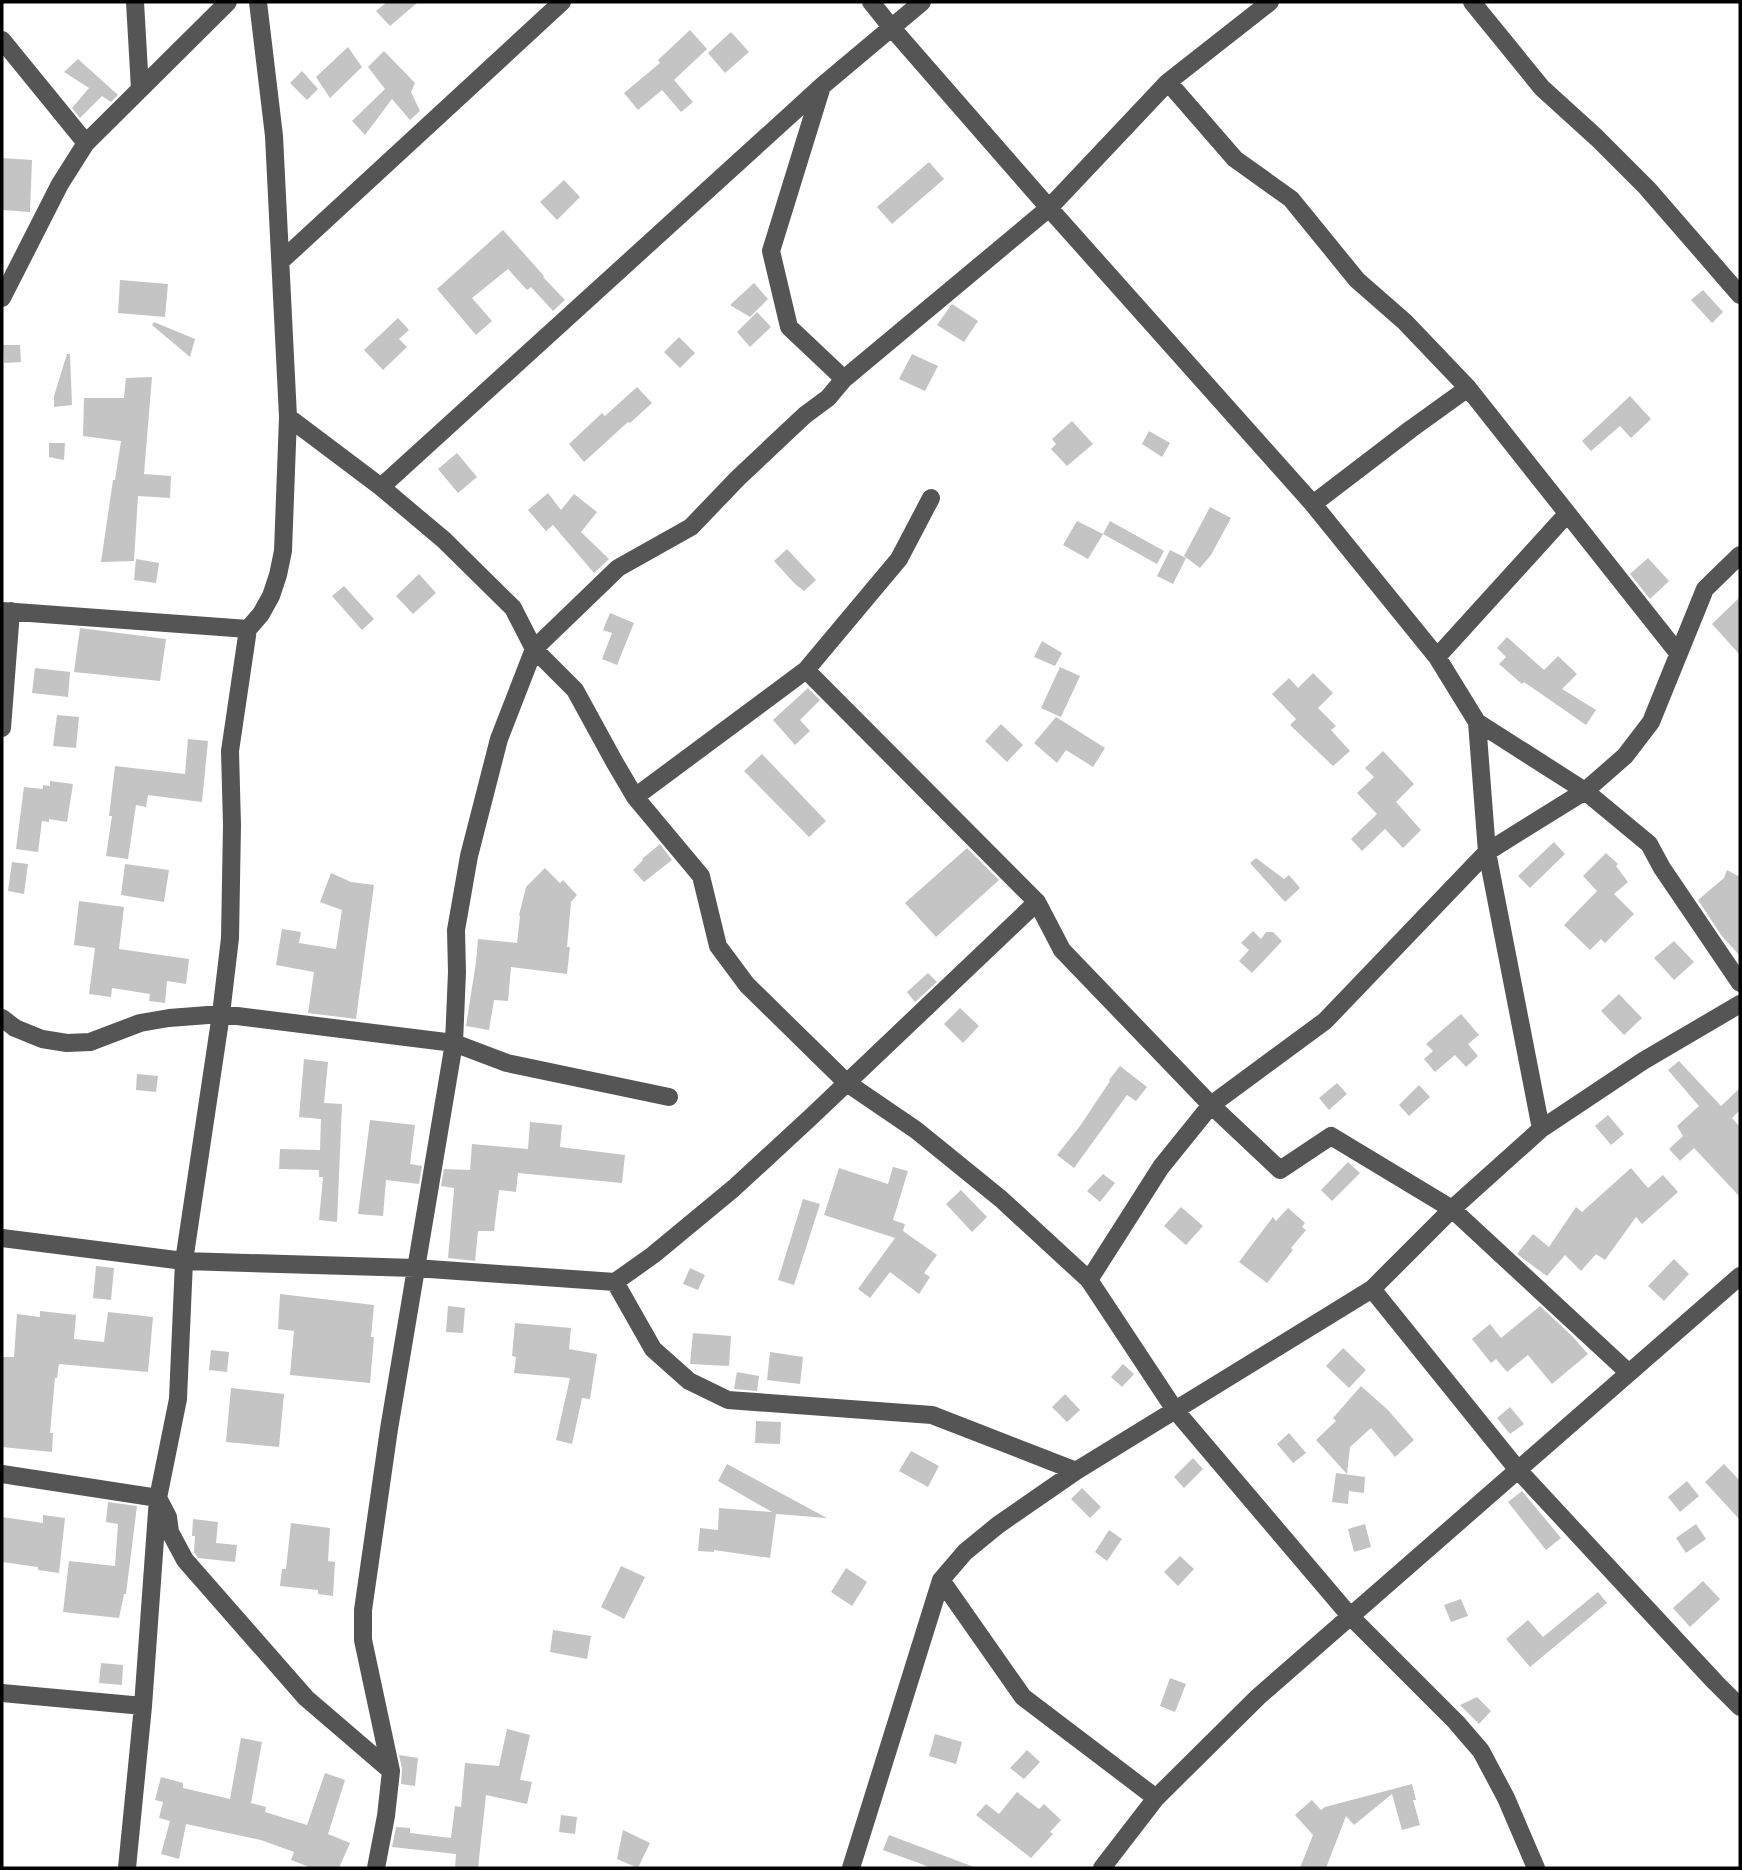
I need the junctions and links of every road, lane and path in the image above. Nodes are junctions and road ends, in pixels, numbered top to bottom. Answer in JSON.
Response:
{"nodes":[{"id":1,"x":135,"y":2,"type":"edge"},
{"id":2,"x":228,"y":2,"type":"edge"},
{"id":3,"x":258,"y":2,"type":"edge"},
{"id":4,"x":562,"y":2,"type":"edge"},
{"id":5,"x":871,"y":2,"type":"edge"},
{"id":6,"x":922,"y":2,"type":"edge"},
{"id":7,"x":1270,"y":2,"type":"edge"},
{"id":8,"x":1472,"y":2,"type":"edge"},
{"id":9,"x":891,"y":27,"type":"junction"},
{"id":10,"x":2,"y":40,"type":"edge"},
{"id":11,"x":1168,"y":82,"type":"junction"},
{"id":12,"x":822,"y":86,"type":"junction"},
{"id":13,"x":140,"y":89,"type":"junction"},
{"id":14,"x":86,"y":143,"type":"junction"},
{"id":15,"x":1049,"y":208,"type":"junction"},
{"id":16,"x":281,"y":261,"type":"junction"},
{"id":17,"x":1740,"y":295,"type":"edge"},
{"id":18,"x":2,"y":298,"type":"edge"},
{"id":19,"x":844,"y":379,"type":"junction"},
{"id":20,"x":1468,"y":388,"type":"junction"},
{"id":21,"x":288,"y":417,"type":"junction"},
{"id":22,"x":381,"y":487,"type":"junction"},
{"id":23,"x":931,"y":498,"type":"dead end"},
{"id":24,"x":1313,"y":504,"type":"junction"},
{"id":25,"x":1567,"y":514,"type":"junction"},
{"id":26,"x":1740,"y":555,"type":"edge"},
{"id":27,"x":6,"y":611,"type":"edge"},
{"id":28,"x":248,"y":629,"type":"junction"},
{"id":29,"x":534,"y":649,"type":"junction"},
{"id":30,"x":1678,"y":653,"type":"junction"},
{"id":31,"x":1437,"y":657,"type":"junction"},
{"id":32,"x":806,"y":670,"type":"junction"},
{"id":33,"x":1477,"y":722,"type":"junction"},
{"id":34,"x":2,"y":728,"type":"edge"},
{"id":35,"x":1585,"y":791,"type":"junction"},
{"id":36,"x":635,"y":797,"type":"junction"},
{"id":37,"x":1487,"y":852,"type":"junction"},
{"id":38,"x":1037,"y":902,"type":"junction"},
{"id":39,"x":1740,"y":982,"type":"edge"},
{"id":40,"x":1740,"y":1004,"type":"edge"},
{"id":41,"x":221,"y":1014,"type":"junction"},
{"id":42,"x":2,"y":1018,"type":"edge"},
{"id":43,"x":454,"y":1043,"type":"junction"},
{"id":44,"x":847,"y":1083,"type":"junction"},
{"id":45,"x":669,"y":1097,"type":"dead end"},
{"id":46,"x":1211,"y":1105,"type":"junction"},
{"id":47,"x":1541,"y":1129,"type":"junction"},
{"id":48,"x":1452,"y":1209,"type":"junction"},
{"id":49,"x":2,"y":1238,"type":"edge"},
{"id":50,"x":184,"y":1261,"type":"junction"},
{"id":51,"x":415,"y":1268,"type":"junction"},
{"id":52,"x":1740,"y":1276,"type":"edge"},
{"id":53,"x":1089,"y":1280,"type":"junction"},
{"id":54,"x":615,"y":1282,"type":"junction"},
{"id":55,"x":1372,"y":1289,"type":"junction"},
{"id":56,"x":1629,"y":1373,"type":"junction"},
{"id":57,"x":1174,"y":1410,"type":"junction"},
{"id":58,"x":1518,"y":1470,"type":"junction"},
{"id":59,"x":1076,"y":1471,"type":"junction"},
{"id":60,"x":2,"y":1474,"type":"edge"},
{"id":61,"x":159,"y":1498,"type":"junction"},
{"id":62,"x":941,"y":1580,"type":"junction"},
{"id":63,"x":1350,"y":1616,"type":"junction"},
{"id":64,"x":2,"y":1693,"type":"edge"},
{"id":65,"x":143,"y":1706,"type":"junction"},
{"id":66,"x":1740,"y":1707,"type":"edge"},
{"id":67,"x":391,"y":1771,"type":"junction"},
{"id":68,"x":1156,"y":1798,"type":"junction"},
{"id":69,"x":127,"y":1868,"type":"edge"},
{"id":70,"x":376,"y":1868,"type":"edge"},
{"id":71,"x":851,"y":1868,"type":"edge"},
{"id":72,"x":1102,"y":1868,"type":"edge"},
{"id":73,"x":1536,"y":1868,"type":"edge"}],
"edges":[{"from":1,"to":13,"type":"street"},
{"from":2,"to":13,"type":"street"},
{"from":3,"to":16,"type":"street"},
{"from":4,"to":16,"type":"street"},
{"from":5,"to":9,"type":"street"},
{"from":6,"to":9,"type":"street"},
{"from":7,"to":11,"type":"street"},
{"from":8,"to":17,"type":"street"},
{"from":9,"to":12,"type":"street"},
{"from":9,"to":15,"type":"street"},
{"from":10,"to":14,"type":"street"},
{"from":11,"to":15,"type":"street"},
{"from":11,"to":20,"type":"street"},
{"from":12,"to":19,"type":"street"},
{"from":12,"to":22,"type":"street"},
{"from":13,"to":14,"type":"street"},
{"from":14,"to":18,"type":"street"},
{"from":15,"to":19,"type":"street"},
{"from":15,"to":24,"type":"street"},
{"from":16,"to":21,"type":"street"},
{"from":19,"to":29,"type":"street"},
{"from":20,"to":24,"type":"street"},
{"from":20,"to":25,"type":"street"},
{"from":21,"to":22,"type":"street"},
{"from":21,"to":28,"type":"street"},
{"from":22,"to":29,"type":"street"},
{"from":23,"to":32,"type":"street"},
{"from":24,"to":31,"type":"street"},
{"from":25,"to":30,"type":"street"},
{"from":25,"to":31,"type":"street"},
{"from":26,"to":30,"type":"street"},
{"from":27,"to":28,"type":"street"},
{"from":27,"to":34,"type":"street"},
{"from":28,"to":41,"type":"street"},
{"from":29,"to":36,"type":"street"},
{"from":29,"to":43,"type":"street"},
{"from":30,"to":35,"type":"street"},
{"from":31,"to":33,"type":"street"},
{"from":32,"to":36,"type":"street"},
{"from":32,"to":38,"type":"street"},
{"from":33,"to":35,"type":"street"},
{"from":33,"to":37,"type":"street"},
{"from":35,"to":37,"type":"street"},
{"from":35,"to":39,"type":"street"},
{"from":36,"to":44,"type":"street"},
{"from":37,"to":46,"type":"street"},
{"from":37,"to":47,"type":"street"},
{"from":38,"to":44,"type":"street"},
{"from":38,"to":46,"type":"street"},
{"from":40,"to":47,"type":"street"},
{"from":41,"to":42,"type":"street"},
{"from":41,"to":43,"type":"street"},
{"from":41,"to":50,"type":"street"},
{"from":43,"to":45,"type":"street"},
{"from":43,"to":51,"type":"street"},
{"from":44,"to":53,"type":"street"},
{"from":44,"to":54,"type":"street"},
{"from":46,"to":48,"type":"street"},
{"from":46,"to":53,"type":"street"},
{"from":47,"to":48,"type":"street"},
{"from":48,"to":55,"type":"street"},
{"from":48,"to":56,"type":"street"},
{"from":49,"to":50,"type":"street"},
{"from":50,"to":51,"type":"street"},
{"from":50,"to":61,"type":"street"},
{"from":51,"to":54,"type":"street"},
{"from":51,"to":67,"type":"street"},
{"from":52,"to":56,"type":"street"},
{"from":53,"to":57,"type":"street"},
{"from":54,"to":59,"type":"street"},
{"from":55,"to":57,"type":"street"},
{"from":55,"to":58,"type":"street"},
{"from":56,"to":58,"type":"street"},
{"from":57,"to":59,"type":"street"},
{"from":57,"to":63,"type":"street"},
{"from":58,"to":63,"type":"street"},
{"from":58,"to":66,"type":"street"},
{"from":59,"to":62,"type":"street"},
{"from":60,"to":61,"type":"street"},
{"from":61,"to":65,"type":"street"},
{"from":61,"to":67,"type":"street"},
{"from":62,"to":68,"type":"street"},
{"from":62,"to":71,"type":"street"},
{"from":63,"to":68,"type":"street"},
{"from":63,"to":73,"type":"street"},
{"from":64,"to":65,"type":"street"},
{"from":65,"to":69,"type":"street"},
{"from":67,"to":70,"type":"street"},
{"from":68,"to":72,"type":"street"}]}
